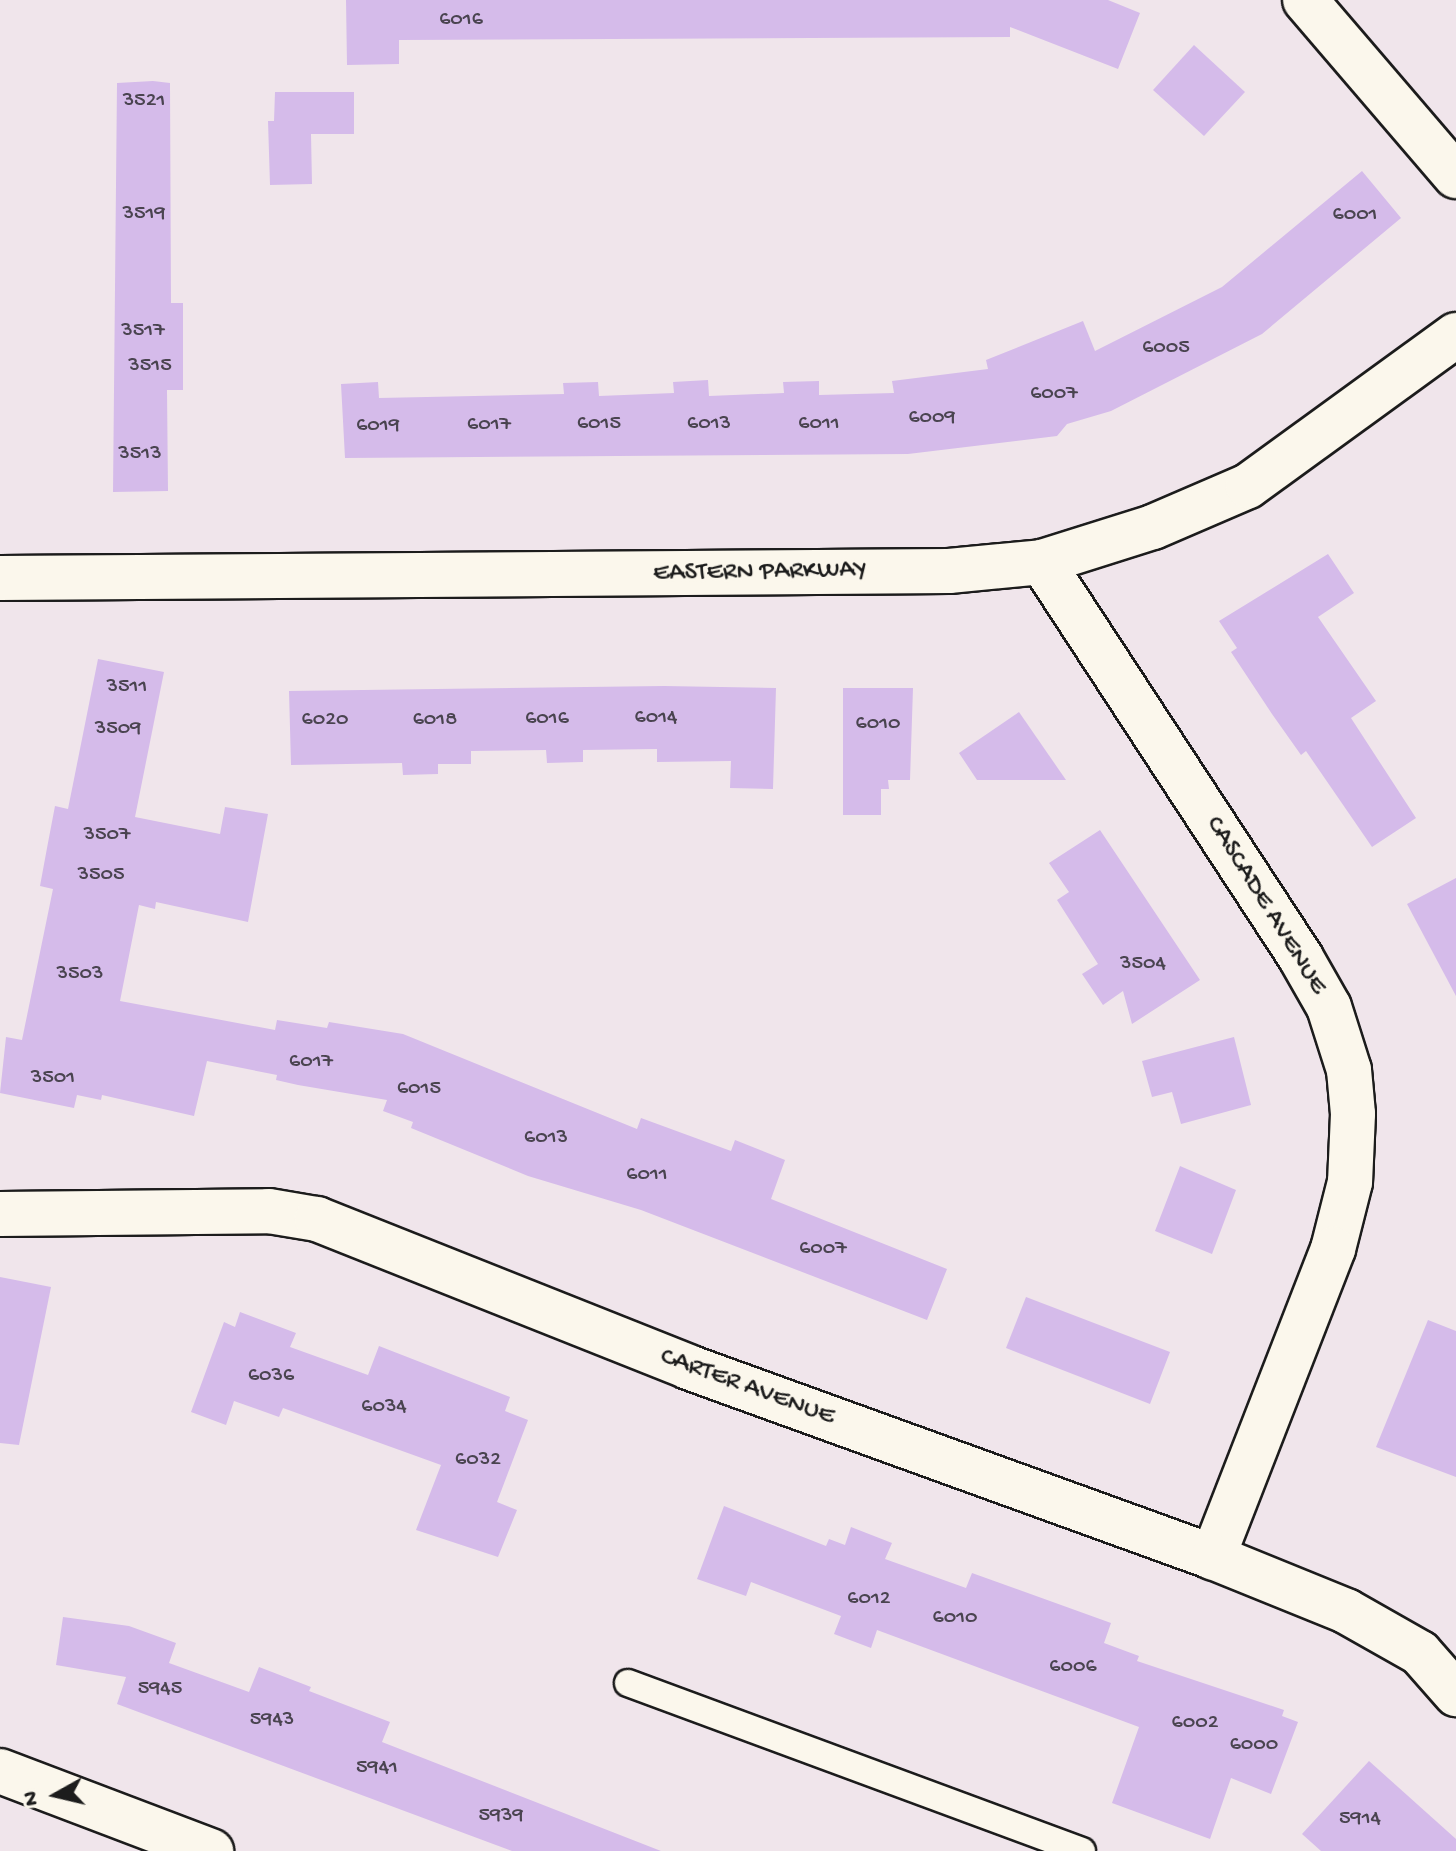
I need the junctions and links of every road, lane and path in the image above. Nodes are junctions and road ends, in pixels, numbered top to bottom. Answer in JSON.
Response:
{"nodes":[{"id":1,"x":1305,"y":0,"type":"edge"},
{"id":2,"x":1456,"y":176,"type":"edge"},
{"id":3,"x":1456,"y":335,"type":"edge"},
{"id":4,"x":1042,"y":562,"type":"junction"},
{"id":5,"x":0,"y":578,"type":"edge"},
{"id":6,"x":0,"y":1214,"type":"edge"},
{"id":7,"x":1213,"y":1557,"type":"junction"},
{"id":8,"x":628,"y":1683,"type":"dead end"},
{"id":9,"x":1456,"y":1694,"type":"edge"},
{"id":10,"x":0,"y":1771,"type":"edge"},
{"id":11,"x":211,"y":1851,"type":"edge"},
{"id":12,"x":1082,"y":1851,"type":"edge"}],
"edges":[{"from":1,"to":2,"type":"street"},
{"from":3,"to":4,"type":"street","name":"EASTERN PARKWAY"},
{"from":4,"to":5,"type":"street","name":"EASTERN PARKWAY"},
{"from":4,"to":7,"type":"street","name":"CASCADE AVENUE"},
{"from":6,"to":7,"type":"street","name":"CARTER AVENUE"},
{"from":7,"to":9,"type":"street","name":"CARTER AVENUE"},
{"from":8,"to":12,"type":"lane"},
{"from":10,"to":11,"type":"street"}]}
